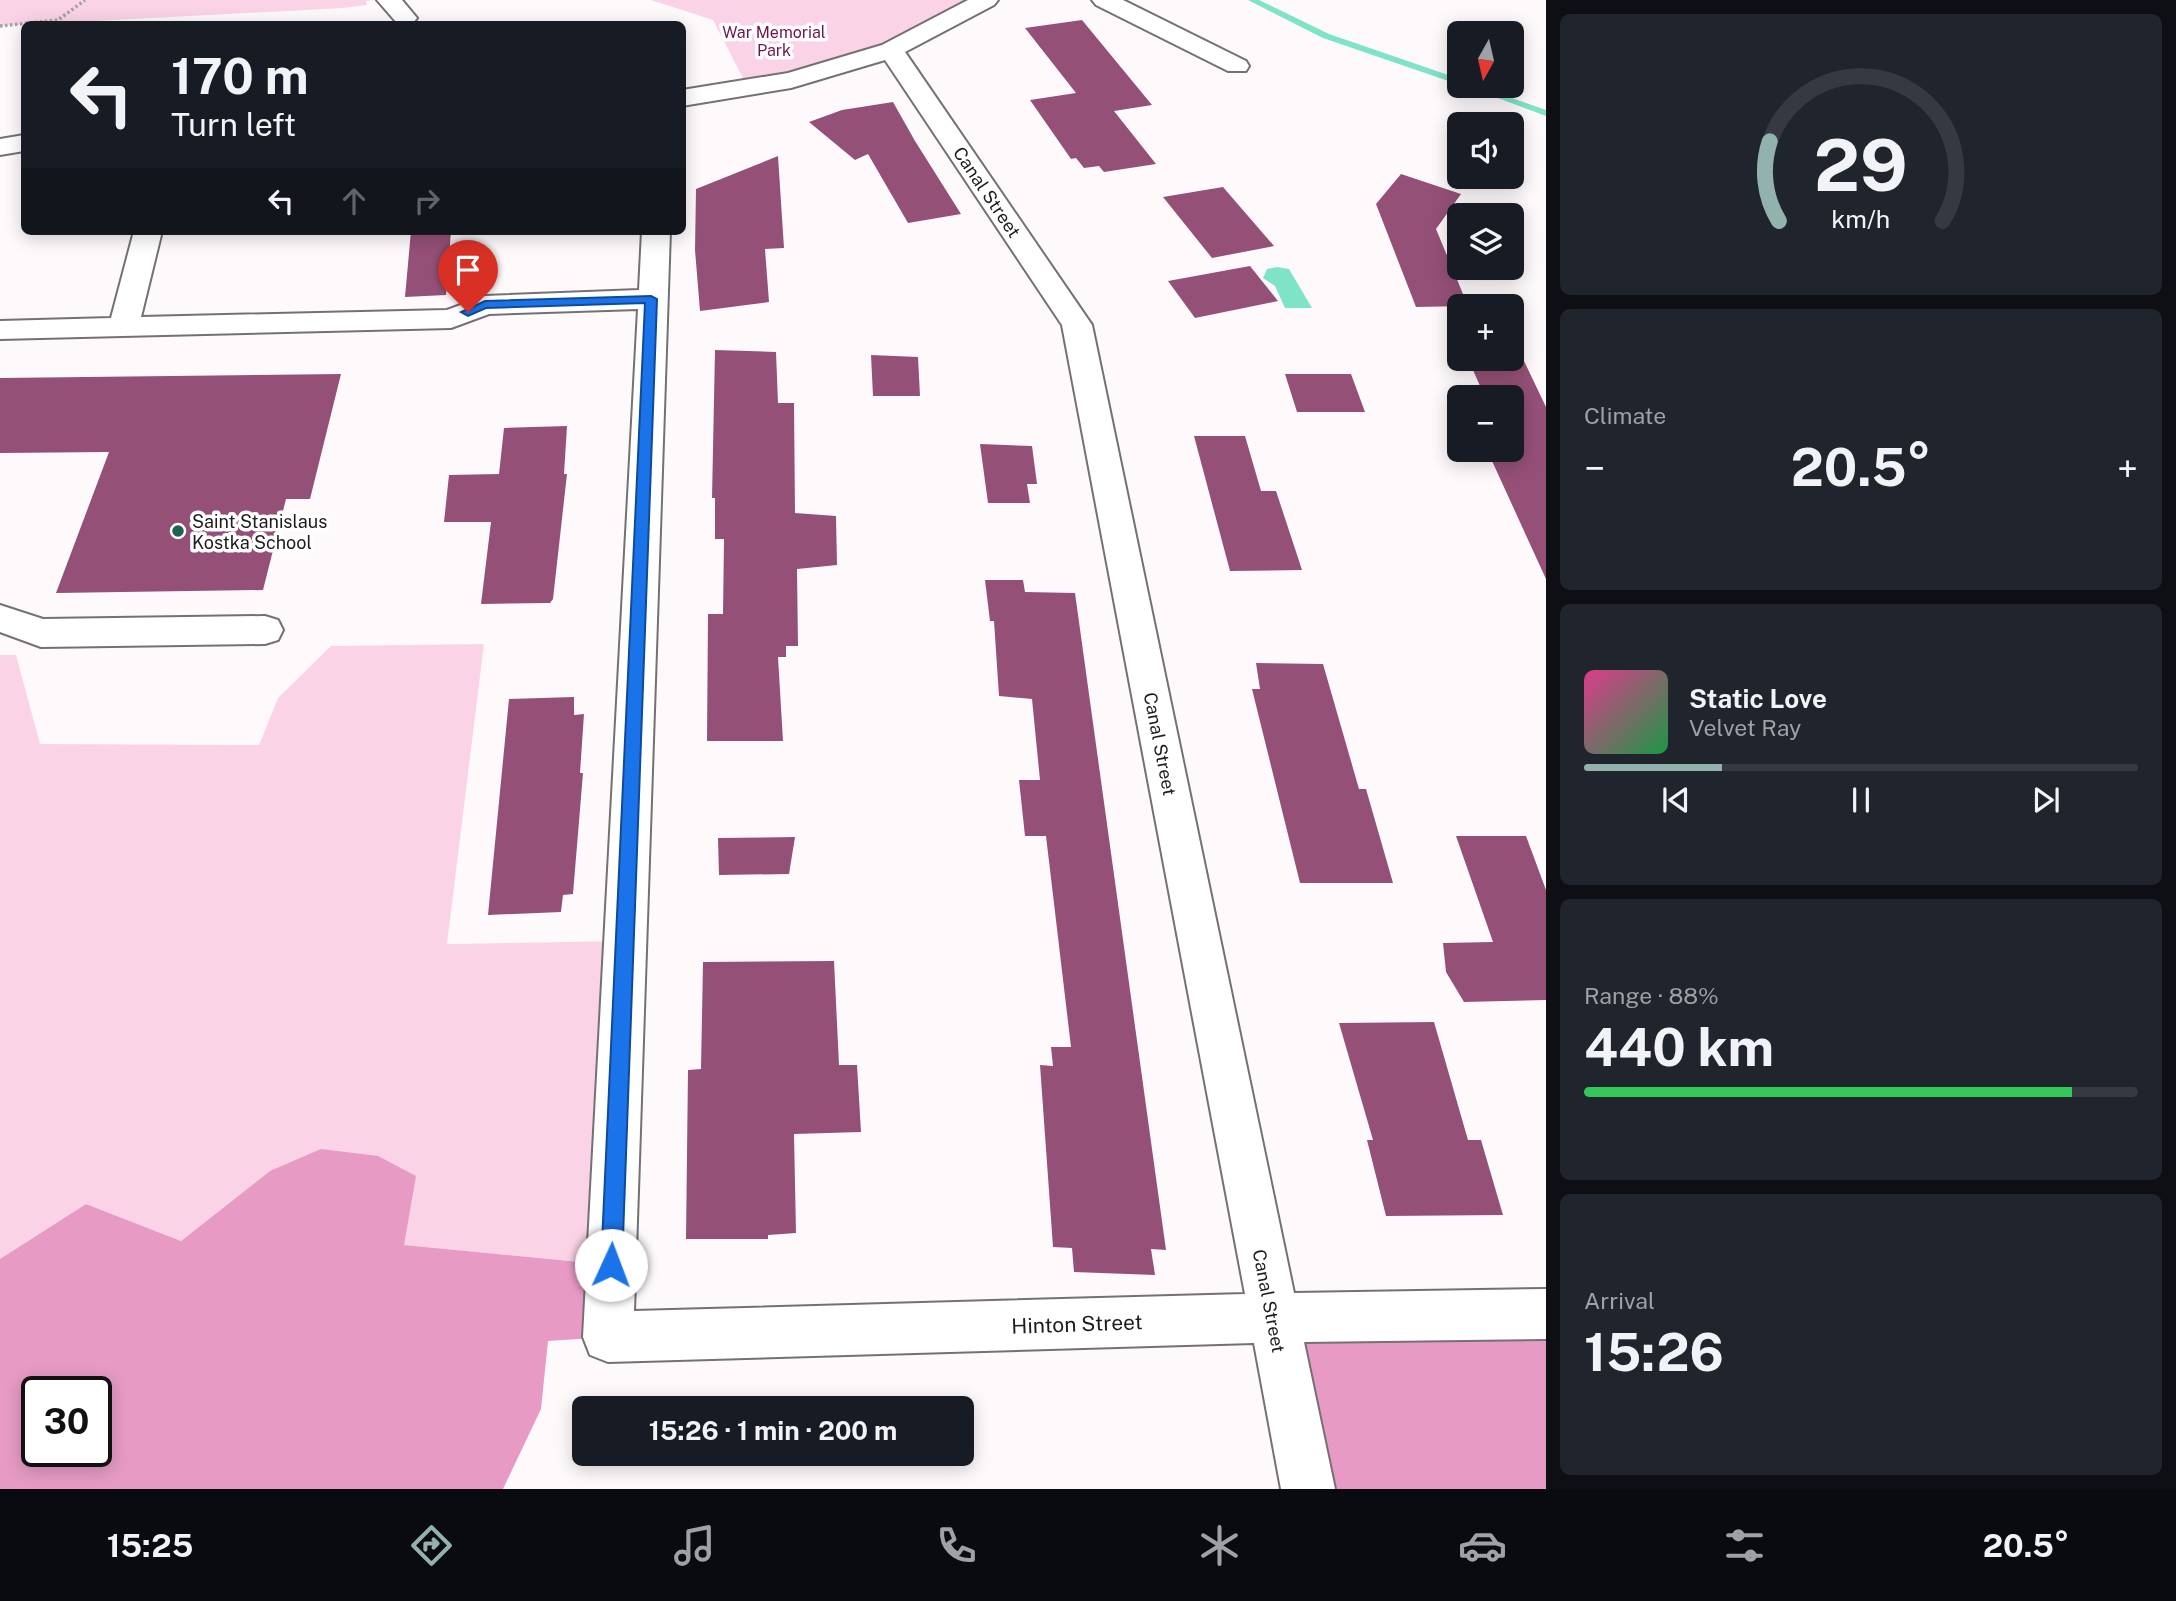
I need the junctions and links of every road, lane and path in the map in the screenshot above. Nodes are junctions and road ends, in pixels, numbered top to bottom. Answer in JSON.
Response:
{"nodes":[{"id":1,"x":85,"y":0,"type":"edge"},
{"id":2,"x":986,"y":0,"type":"edge"},
{"id":3,"x":1104,"y":0,"type":"edge"},
{"id":4,"x":48,"y":21,"type":"edge"},
{"id":5,"x":21,"y":24,"type":"edge"},
{"id":6,"x":0,"y":26,"type":"edge"},
{"id":7,"x":891,"y":50,"type":"junction"},
{"id":8,"x":1237,"y":66,"type":"dead end"},
{"id":9,"x":686,"y":97,"type":"edge"},
{"id":10,"x":21,"y":144,"type":"edge"},
{"id":11,"x":0,"y":148,"type":"edge"},
{"id":12,"x":147,"y":235,"type":"edge"},
{"id":13,"x":656,"y":235,"type":"edge"},
{"id":14,"x":651,"y":299,"type":"junction"},
{"id":15,"x":123,"y":328,"type":"junction"},
{"id":16,"x":0,"y":330,"type":"edge"},
{"id":17,"x":0,"y":618,"type":"edge"},
{"id":18,"x":265,"y":630,"type":"dead end"},
{"id":19,"x":1546,"y":1314,"type":"edge"},
{"id":20,"x":1272,"y":1318,"type":"junction"},
{"id":21,"x":1308,"y":1489,"type":"edge"}],
"edges":[{"from":1,"to":4,"type":"path"},
{"from":2,"to":7,"type":"street"},
{"from":3,"to":8,"type":"street"},
{"from":5,"to":6,"type":"path"},
{"from":7,"to":9,"type":"street"},
{"from":7,"to":20,"type":"street","name":"Canal Street"},
{"from":10,"to":11,"type":"street"},
{"from":12,"to":15,"type":"street"},
{"from":13,"to":14,"type":"street"},
{"from":14,"to":15,"type":"street"},
{"from":14,"to":20,"type":"street","name":"Hinton Street"},
{"from":15,"to":16,"type":"street"},
{"from":17,"to":18,"type":"street"},
{"from":19,"to":20,"type":"street","name":"Hinton Street"},
{"from":20,"to":21,"type":"street","name":"Canal Street"}]}
